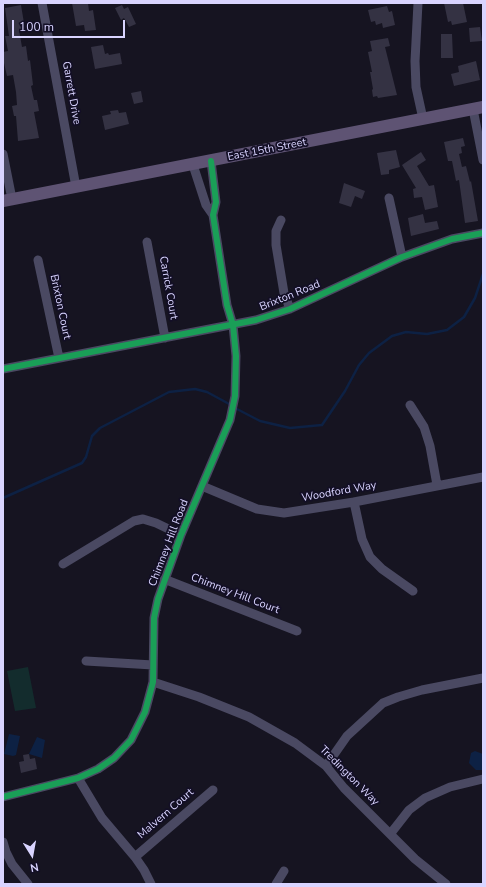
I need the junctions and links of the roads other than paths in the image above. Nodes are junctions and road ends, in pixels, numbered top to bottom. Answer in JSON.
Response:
{"nodes":[{"id":1,"x":42,"y":3,"type":"edge"},
{"id":2,"x":418,"y":3,"type":"edge"},
{"id":3,"x":478,"y":108,"type":"edge"},
{"id":4,"x":423,"y":119,"type":"junction"},
{"id":5,"x":3,"y":154,"type":"edge"},
{"id":6,"x":483,"y":160,"type":"edge"},
{"id":7,"x":211,"y":161,"type":"junction"},
{"id":8,"x":194,"y":164,"type":"junction"},
{"id":9,"x":76,"y":187,"type":"junction"},
{"id":10,"x":389,"y":198,"type":"dead end"},
{"id":11,"x":7,"y":200,"type":"edge"},
{"id":12,"x":213,"y":215,"type":"junction"},
{"id":13,"x":280,"y":220,"type":"dead end"},
{"id":14,"x":483,"y":233,"type":"edge"},
{"id":15,"x":147,"y":242,"type":"dead end"},
{"id":16,"x":402,"y":258,"type":"junction"},
{"id":17,"x":38,"y":260,"type":"dead end"},
{"id":18,"x":290,"y":309,"type":"junction"},
{"id":19,"x":233,"y":325,"type":"junction"},
{"id":20,"x":165,"y":338,"type":"junction"},
{"id":21,"x":59,"y":358,"type":"junction"},
{"id":22,"x":3,"y":368,"type":"edge"},
{"id":23,"x":410,"y":405,"type":"dead end"},
{"id":24,"x":483,"y":477,"type":"edge"},
{"id":25,"x":437,"y":485,"type":"junction"},
{"id":26,"x":202,"y":486,"type":"junction"},
{"id":27,"x":354,"y":502,"type":"junction"},
{"id":28,"x":182,"y":535,"type":"junction"},
{"id":29,"x":63,"y":564,"type":"dead end"},
{"id":30,"x":164,"y":579,"type":"junction"},
{"id":31,"x":412,"y":591,"type":"dead end"},
{"id":32,"x":297,"y":631,"type":"dead end"},
{"id":33,"x":86,"y":661,"type":"dead end"},
{"id":34,"x":154,"y":665,"type":"junction"},
{"id":35,"x":483,"y":678,"type":"edge"},
{"id":36,"x":153,"y":682,"type":"junction"},
{"id":37,"x":326,"y":766,"type":"junction"},
{"id":38,"x":78,"y":778,"type":"junction"},
{"id":39,"x":483,"y":779,"type":"edge"},
{"id":40,"x":213,"y":790,"type":"dead end"},
{"id":41,"x":3,"y":797,"type":"edge"},
{"id":42,"x":391,"y":833,"type":"junction"},
{"id":43,"x":3,"y":842,"type":"edge"},
{"id":44,"x":135,"y":857,"type":"junction"},
{"id":45,"x":284,"y":872,"type":"dead end"},
{"id":46,"x":28,"y":884,"type":"edge"},
{"id":47,"x":151,"y":884,"type":"edge"},
{"id":48,"x":276,"y":884,"type":"edge"},
{"id":49,"x":446,"y":884,"type":"edge"}],
"edges":[{"from":1,"to":9,"type":"street","name":"Garrett Drive"},
{"from":2,"to":4,"type":"street"},
{"from":3,"to":4,"type":"main road","name":"East 15th Street"},
{"from":3,"to":6,"type":"street"},
{"from":4,"to":7,"type":"main road","name":"East 15th Street"},
{"from":5,"to":11,"type":"street"},
{"from":7,"to":8,"type":"main road","name":"East 15th Street"},
{"from":7,"to":12,"type":"street"},
{"from":8,"to":9,"type":"main road","name":"East 15th Street"},
{"from":8,"to":12,"type":"street"},
{"from":9,"to":11,"type":"main road","name":"East 15th Street"},
{"from":10,"to":16,"type":"street"},
{"from":12,"to":19,"type":"street","name":"Chimney Hill Road"},
{"from":13,"to":18,"type":"street"},
{"from":14,"to":16,"type":"street","name":"Brixton Road"},
{"from":15,"to":20,"type":"street","name":"Carrick Court"},
{"from":16,"to":18,"type":"street","name":"Brixton Road"},
{"from":17,"to":21,"type":"street","name":"Brixton Court"},
{"from":18,"to":19,"type":"street","name":"Brixton Road"},
{"from":19,"to":20,"type":"street","name":"Brixton Road"},
{"from":19,"to":26,"type":"street","name":"Chimney Hill Road"},
{"from":20,"to":21,"type":"street","name":"Brixton Road"},
{"from":21,"to":22,"type":"street","name":"Brixton Road"},
{"from":23,"to":25,"type":"street"},
{"from":24,"to":25,"type":"street","name":"Woodford Way"},
{"from":25,"to":27,"type":"street","name":"Woodford Way"},
{"from":26,"to":27,"type":"street","name":"Woodford Way"},
{"from":26,"to":28,"type":"street","name":"Chimney Hill Road"},
{"from":27,"to":31,"type":"street"},
{"from":28,"to":29,"type":"street"},
{"from":28,"to":30,"type":"street","name":"Chimney Hill Road"},
{"from":30,"to":32,"type":"street","name":"Chimney Hill Court"},
{"from":30,"to":34,"type":"street","name":"Chimney Hill Road"},
{"from":33,"to":34,"type":"street"},
{"from":34,"to":36,"type":"street","name":"Chimney Hill Road"},
{"from":35,"to":37,"type":"street"},
{"from":36,"to":37,"type":"street","name":"Tredington Way"},
{"from":36,"to":38,"type":"street","name":"Chimney Hill Road"},
{"from":37,"to":42,"type":"street","name":"Tredington Way"},
{"from":38,"to":41,"type":"street","name":"Chimney Hill Road"},
{"from":38,"to":44,"type":"street"},
{"from":39,"to":42,"type":"street"},
{"from":40,"to":44,"type":"street","name":"Malvern Court"},
{"from":42,"to":49,"type":"street","name":"Tredington Way"},
{"from":43,"to":46,"type":"street"},
{"from":44,"to":47,"type":"street"},
{"from":45,"to":48,"type":"street"}]}
